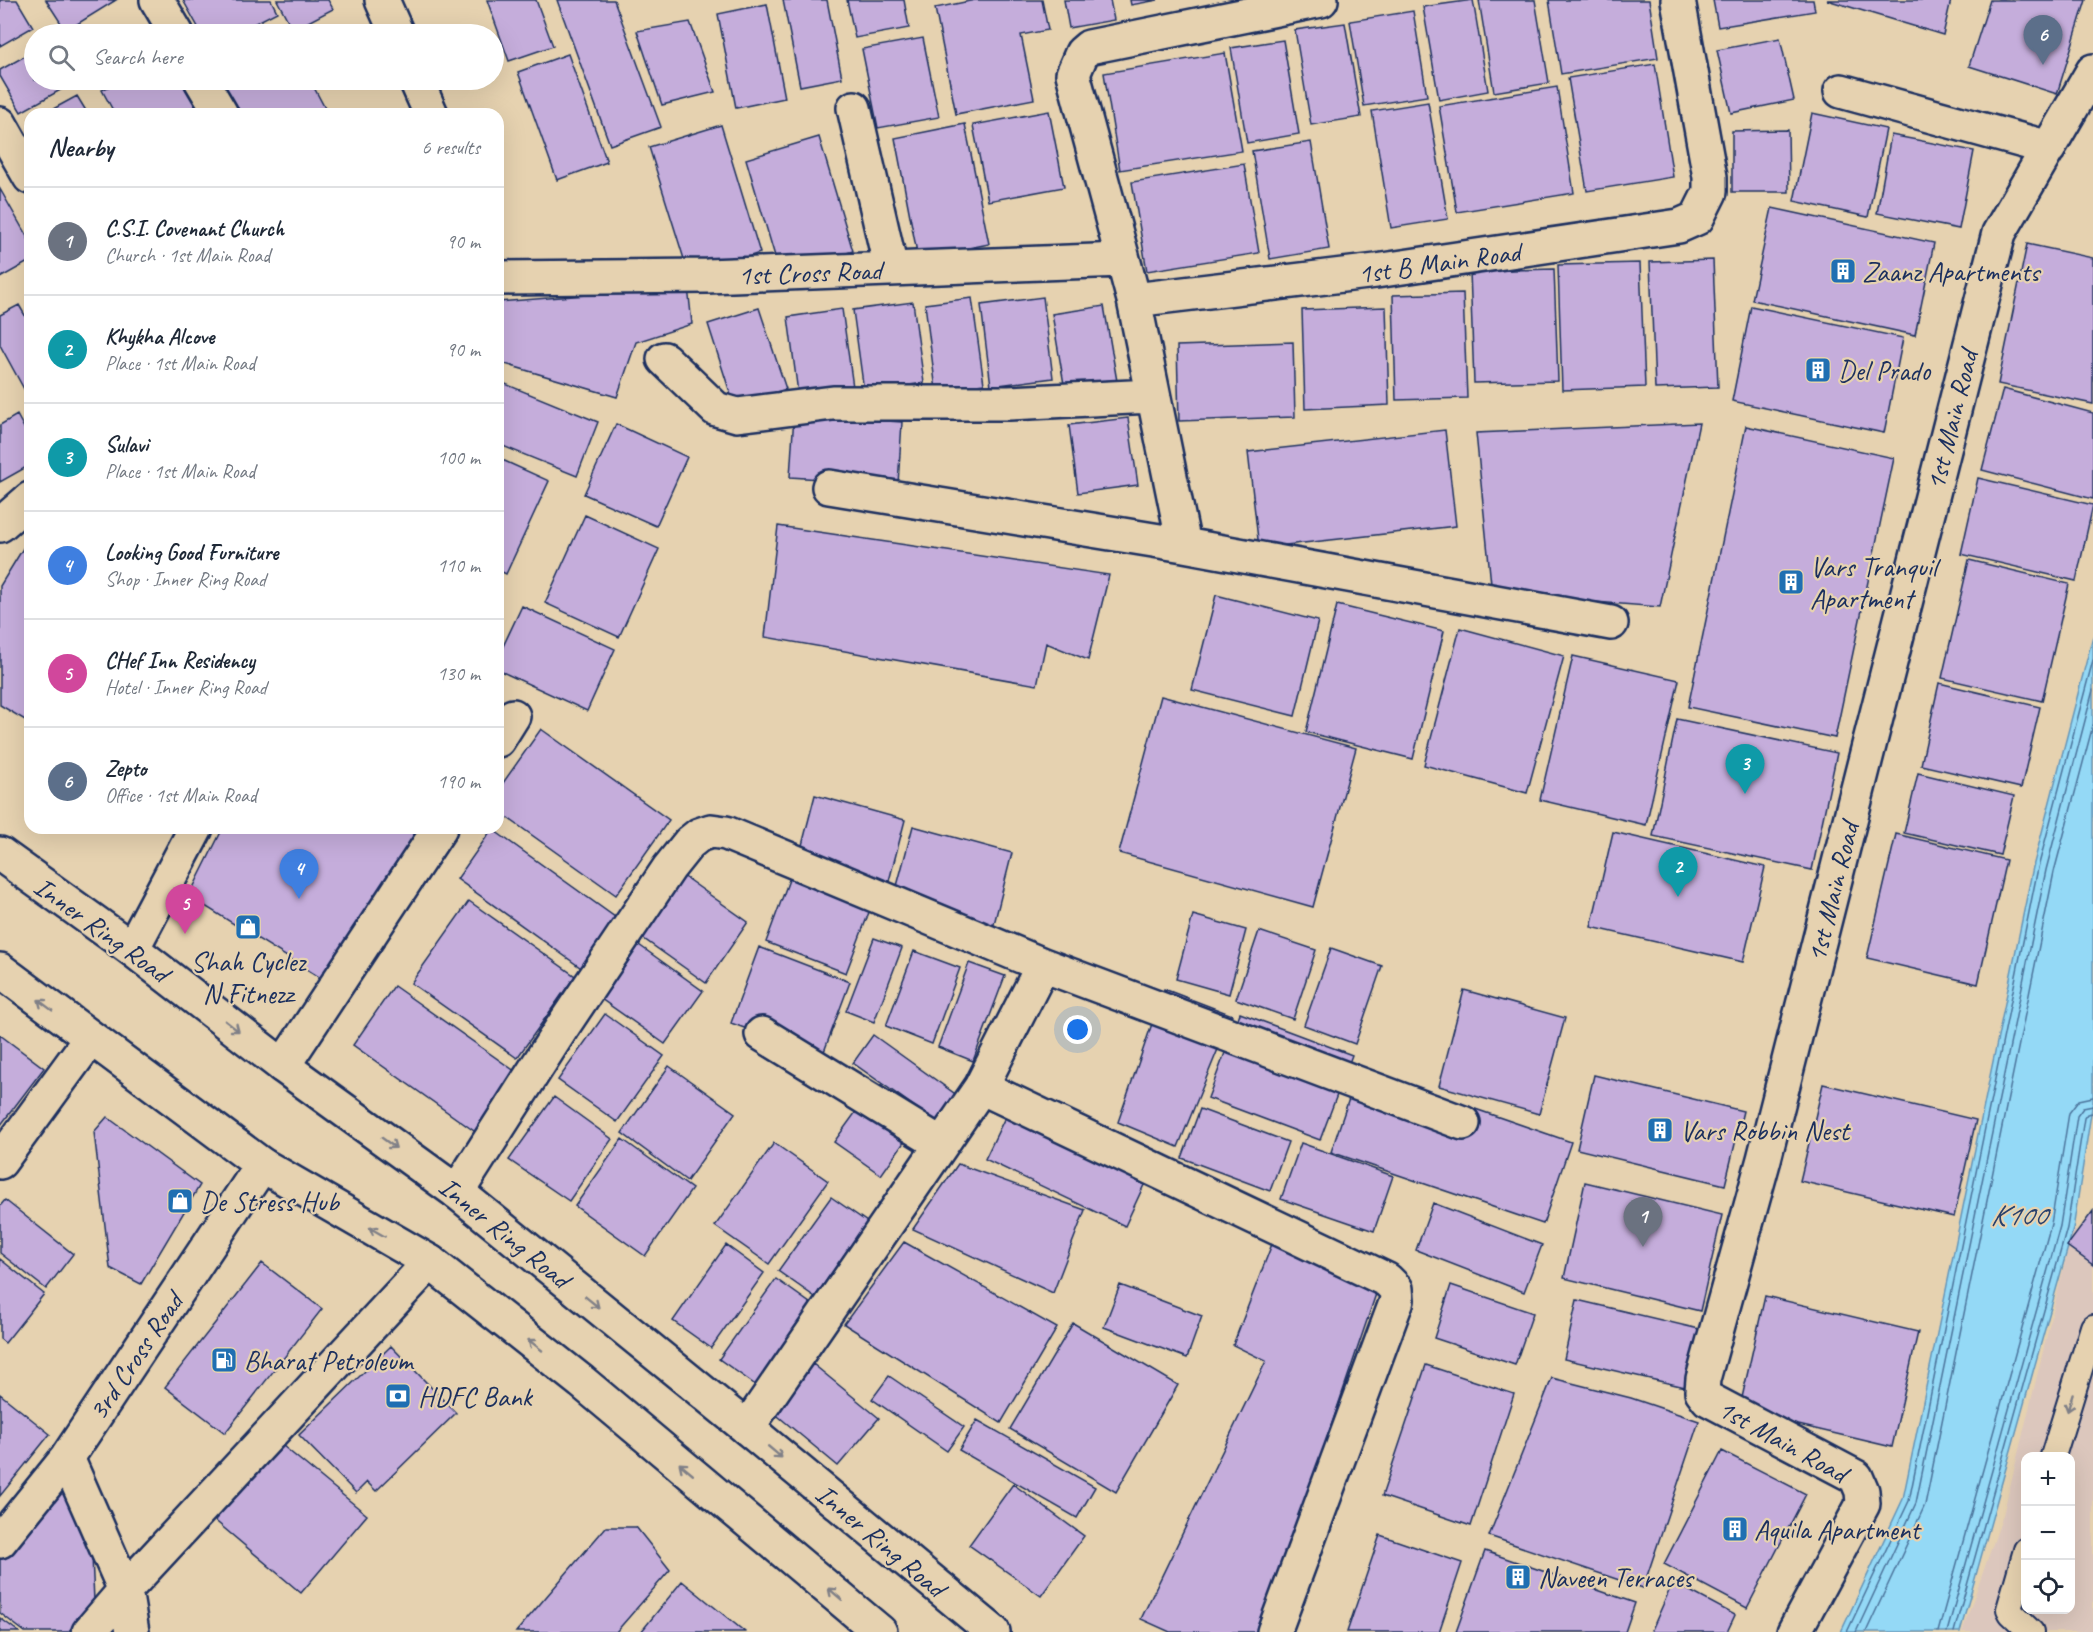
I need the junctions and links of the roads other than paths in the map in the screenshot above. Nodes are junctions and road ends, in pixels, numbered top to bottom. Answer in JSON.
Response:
{"nodes":[{"id":1,"x":158,"y":0,"type":"edge"},
{"id":2,"x":382,"y":0,"type":"edge"},
{"id":3,"x":1322,"y":0,"type":"edge"},
{"id":4,"x":1678,"y":0,"type":"edge"},
{"id":5,"x":171,"y":24,"type":"edge"},
{"id":6,"x":393,"y":24,"type":"edge"},
{"id":7,"x":2093,"y":71,"type":"edge"},
{"id":8,"x":207,"y":90,"type":"edge"},
{"id":9,"x":420,"y":90,"type":"edge"},
{"id":10,"x":1841,"y":91,"type":"dead end"},
{"id":11,"x":217,"y":108,"type":"edge"},
{"id":12,"x":428,"y":108,"type":"edge"},
{"id":13,"x":854,"y":108,"type":"dead end"},
{"id":14,"x":0,"y":124,"type":"edge"},
{"id":15,"x":2049,"y":148,"type":"junction"},
{"id":16,"x":24,"y":166,"type":"edge"},
{"id":17,"x":1122,"y":260,"type":"junction"},
{"id":18,"x":891,"y":269,"type":"junction"},
{"id":19,"x":504,"y":278,"type":"edge"},
{"id":20,"x":1134,"y":300,"type":"junction"},
{"id":21,"x":664,"y":359,"type":"dead end"},
{"id":22,"x":1152,"y":396,"type":"junction"},
{"id":23,"x":829,"y":487,"type":"dead end"},
{"id":24,"x":24,"y":504,"type":"edge"},
{"id":25,"x":0,"y":525,"type":"edge"},
{"id":26,"x":1184,"y":545,"type":"junction"},
{"id":27,"x":1611,"y":623,"type":"dead end"},
{"id":28,"x":193,"y":834,"type":"edge"},
{"id":29,"x":436,"y":834,"type":"edge"},
{"id":30,"x":0,"y":854,"type":"edge"},
{"id":31,"x":132,"y":949,"type":"junction"},
{"id":32,"x":1043,"y":965,"type":"junction"},
{"id":33,"x":0,"y":970,"type":"edge"},
{"id":34,"x":762,"y":1034,"type":"dead end"},
{"id":35,"x":90,"y":1039,"type":"junction"},
{"id":36,"x":283,"y":1066,"type":"junction"},
{"id":37,"x":981,"y":1087,"type":"junction"},
{"id":38,"x":1463,"y":1122,"type":"dead end"},
{"id":39,"x":940,"y":1144,"type":"junction"},
{"id":40,"x":0,"y":1162,"type":"edge"},
{"id":41,"x":262,"y":1165,"type":"junction"},
{"id":42,"x":457,"y":1192,"type":"junction"},
{"id":43,"x":430,"y":1262,"type":"junction"},
{"id":44,"x":2093,"y":1327,"type":"edge"},
{"id":45,"x":747,"y":1428,"type":"junction"},
{"id":46,"x":2055,"y":1452,"type":"edge"},
{"id":47,"x":67,"y":1458,"type":"junction"},
{"id":48,"x":4,"y":1528,"type":"edge"},
{"id":49,"x":2022,"y":1560,"type":"edge"},
{"id":50,"x":125,"y":1590,"type":"junction"},
{"id":51,"x":89,"y":1632,"type":"edge"},
{"id":52,"x":132,"y":1632,"type":"edge"},
{"id":53,"x":880,"y":1632,"type":"edge"},
{"id":54,"x":993,"y":1632,"type":"edge"},
{"id":55,"x":1274,"y":1632,"type":"edge"},
{"id":56,"x":1794,"y":1632,"type":"edge"},
{"id":57,"x":2031,"y":1632,"type":"edge"}],
"edges":[{"from":1,"to":5,"type":"street"},
{"from":2,"to":6,"type":"street"},
{"from":3,"to":17,"type":"street"},
{"from":4,"to":20,"type":"street","name":"1st B Main Road"},
{"from":7,"to":15,"type":"street","name":"1st Main Road"},
{"from":8,"to":11,"type":"street"},
{"from":9,"to":12,"type":"street"},
{"from":10,"to":15,"type":"street"},
{"from":13,"to":18,"type":"street"},
{"from":14,"to":16,"type":"street"},
{"from":15,"to":56,"type":"street","name":"1st Main Road"},
{"from":17,"to":18,"type":"street","name":"1st Cross Road"},
{"from":17,"to":20,"type":"street"},
{"from":18,"to":19,"type":"street","name":"1st Cross Road"},
{"from":20,"to":22,"type":"street"},
{"from":21,"to":22,"type":"street"},
{"from":22,"to":26,"type":"street"},
{"from":23,"to":26,"type":"street"},
{"from":24,"to":25,"type":"street"},
{"from":26,"to":27,"type":"street"},
{"from":28,"to":31,"type":"street"},
{"from":29,"to":36,"type":"street"},
{"from":30,"to":31,"type":"street","name":"Inner Ring Road"},
{"from":31,"to":36,"type":"street","name":"Inner Ring Road","one_way":true},
{"from":32,"to":37,"type":"street"},
{"from":32,"to":38,"type":"street"},
{"from":32,"to":42,"type":"street"},
{"from":35,"to":33,"type":"street","one_way":true},
{"from":34,"to":39,"type":"street"},
{"from":35,"to":40,"type":"street"},
{"from":35,"to":41,"type":"street"},
{"from":36,"to":42,"type":"street","name":"Inner Ring Road","one_way":true},
{"from":37,"to":39,"type":"street"},
{"from":37,"to":55,"type":"street"},
{"from":39,"to":45,"type":"street"},
{"from":43,"to":41,"type":"street","one_way":true},
{"from":41,"to":47,"type":"street","name":"3rd Cross Road"},
{"from":42,"to":45,"type":"street","name":"Inner Ring Road","one_way":true},
{"from":43,"to":50,"type":"street"},
{"from":53,"to":43,"type":"street","one_way":true},
{"from":44,"to":46,"type":"lane","one_way":true},
{"from":45,"to":54,"type":"street","name":"Inner Ring Road","one_way":true},
{"from":47,"to":48,"type":"street","name":"3rd Cross Road"},
{"from":47,"to":50,"type":"street"},
{"from":49,"to":57,"type":"lane"},
{"from":50,"to":51,"type":"street"},
{"from":50,"to":52,"type":"street"}]}
